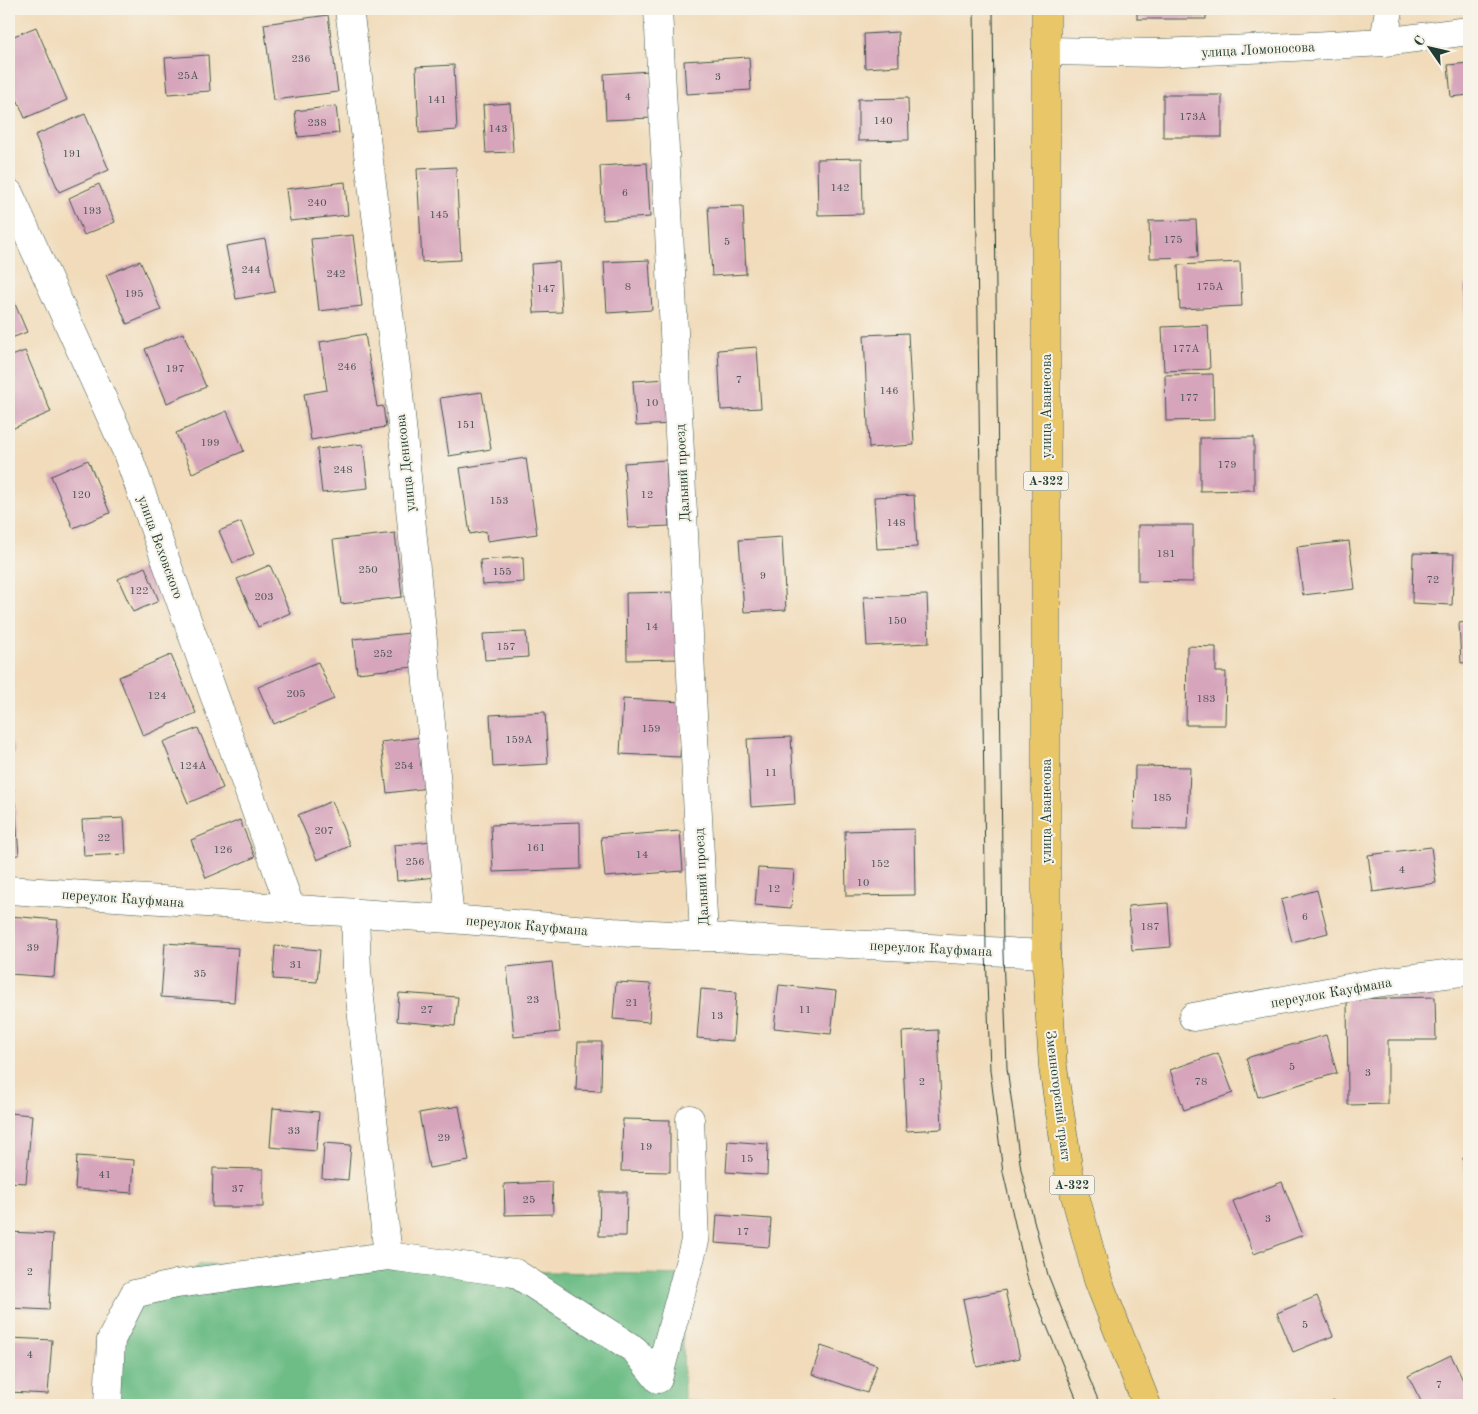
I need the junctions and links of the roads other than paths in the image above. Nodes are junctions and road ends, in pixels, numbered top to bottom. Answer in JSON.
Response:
{"nodes":[{"id":1,"x":349,"y":9,"type":"edge"},
{"id":2,"x":658,"y":9,"type":"edge"},
{"id":3,"x":1046,"y":9,"type":"edge"},
{"id":4,"x":1389,"y":9,"type":"edge"},
{"id":5,"x":1469,"y":31,"type":"edge"},
{"id":6,"x":1384,"y":42,"type":"junction"},
{"id":7,"x":1046,"y":51,"type":"junction"},
{"id":8,"x":9,"y":193,"type":"edge"},
{"id":9,"x":9,"y":890,"type":"edge"},
{"id":10,"x":291,"y":909,"type":"junction"},
{"id":11,"x":355,"y":913,"type":"junction"},
{"id":12,"x":450,"y":919,"type":"junction"},
{"id":13,"x":704,"y":937,"type":"junction"},
{"id":14,"x":1046,"y":954,"type":"junction"},
{"id":15,"x":1469,"y":971,"type":"edge"},
{"id":16,"x":1193,"y":1017,"type":"dead end"},
{"id":17,"x":690,"y":1119,"type":"dead end"},
{"id":18,"x":388,"y":1256,"type":"junction"},
{"id":19,"x":108,"y":1405,"type":"edge"},
{"id":20,"x":1148,"y":1405,"type":"edge"}],
"edges":[{"from":1,"to":12,"type":"street","name":"улица Денисова"},
{"from":2,"to":13,"type":"street","name":"Дальний проезд"},
{"from":3,"to":7,"type":"highway","name":"улица Аванесова","number":"А-322"},
{"from":4,"to":6,"type":"street"},
{"from":5,"to":6,"type":"street","name":"улица Ломоносова"},
{"from":6,"to":7,"type":"street","name":"улица Ломоносова"},
{"from":7,"to":14,"type":"highway","name":"улица Аванесова","number":"А-322"},
{"from":8,"to":10,"type":"street","name":"улица Веховского"},
{"from":9,"to":10,"type":"street","name":"переулок Кауфмана"},
{"from":10,"to":11,"type":"street","name":"переулок Кауфмана"},
{"from":11,"to":12,"type":"street","name":"переулок Кауфмана"},
{"from":11,"to":18,"type":"street"},
{"from":12,"to":13,"type":"street","name":"переулок Кауфмана"},
{"from":13,"to":14,"type":"street","name":"переулок Кауфмана"},
{"from":14,"to":20,"type":"highway","name":"Змеиногорский тракт","number":"А-322"},
{"from":15,"to":16,"type":"street","name":"переулок Кауфмана"},
{"from":17,"to":18,"type":"street"},
{"from":18,"to":19,"type":"street"}]}
